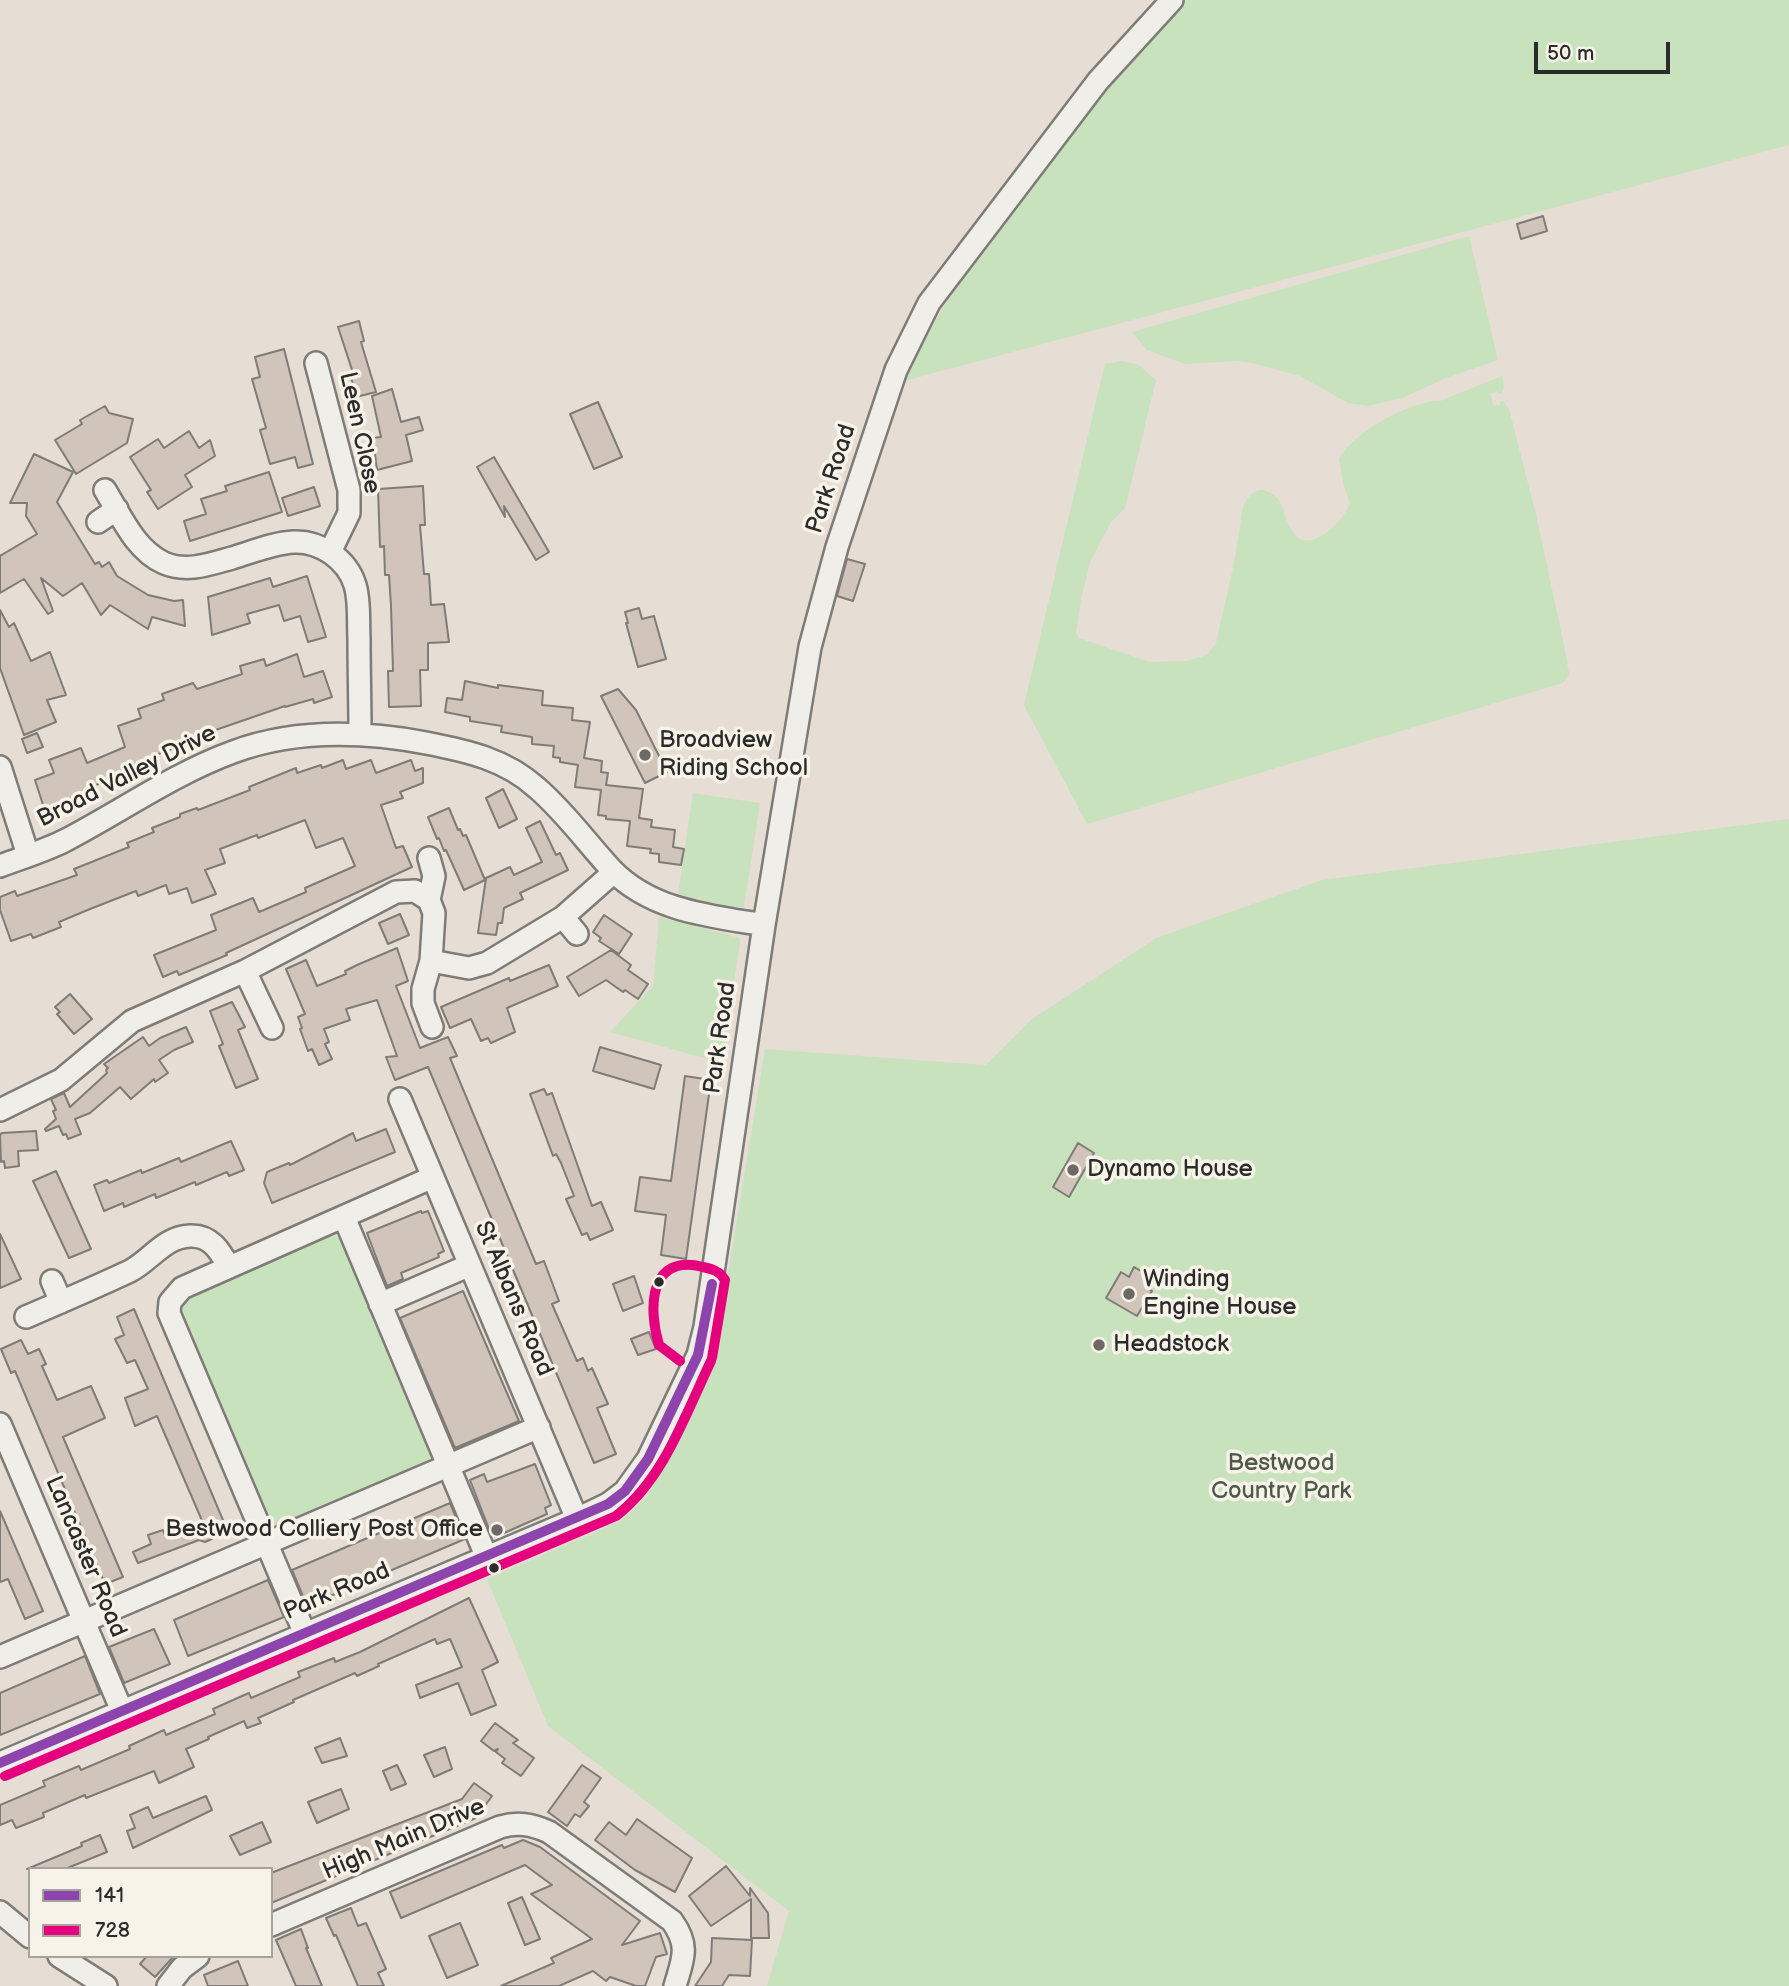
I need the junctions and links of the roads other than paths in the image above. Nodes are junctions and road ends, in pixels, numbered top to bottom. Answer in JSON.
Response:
{"nodes":[{"id":1,"x":1172,"y":0,"type":"edge"},
{"id":2,"x":316,"y":363,"type":"dead end"},
{"id":3,"x":105,"y":490,"type":"dead end"},
{"id":4,"x":117,"y":509,"type":"junction"},
{"id":5,"x":97,"y":522,"type":"dead end"},
{"id":6,"x":330,"y":552,"type":"junction"},
{"id":7,"x":360,"y":734,"type":"junction"},
{"id":8,"x":0,"y":767,"type":"edge"},
{"id":9,"x":28,"y":855,"type":"junction"},
{"id":10,"x":429,"y":858,"type":"dead end"},
{"id":11,"x":0,"y":866,"type":"edge"},
{"id":12,"x":614,"y":872,"type":"junction"},
{"id":13,"x":429,"y":900,"type":"junction"},
{"id":14,"x":563,"y":917,"type":"junction"},
{"id":15,"x":764,"y":925,"type":"junction"},
{"id":16,"x":577,"y":934,"type":"dead end"},
{"id":17,"x":431,"y":961,"type":"junction"},
{"id":18,"x":245,"y":971,"type":"junction"},
{"id":19,"x":432,"y":1027,"type":"dead end"},
{"id":20,"x":272,"y":1028,"type":"dead end"},
{"id":21,"x":400,"y":1099,"type":"dead end"},
{"id":22,"x":0,"y":1110,"type":"edge"},
{"id":23,"x":433,"y":1177,"type":"junction"},
{"id":24,"x":344,"y":1217,"type":"junction"},
{"id":25,"x":470,"y":1265,"type":"junction"},
{"id":26,"x":229,"y":1267,"type":"junction"},
{"id":27,"x":52,"y":1281,"type":"dead end"},
{"id":28,"x":61,"y":1301,"type":"junction"},
{"id":29,"x":380,"y":1304,"type":"junction"},
{"id":30,"x":26,"y":1317,"type":"dead end"},
{"id":31,"x":0,"y":1424,"type":"edge"},
{"id":32,"x":539,"y":1427,"type":"junction"},
{"id":33,"x":448,"y":1466,"type":"junction"},
{"id":34,"x":578,"y":1519,"type":"junction"},
{"id":35,"x":267,"y":1544,"type":"junction"},
{"id":36,"x":487,"y":1558,"type":"junction"},
{"id":37,"x":84,"y":1622,"type":"junction"},
{"id":38,"x":305,"y":1634,"type":"junction"},
{"id":39,"x":0,"y":1657,"type":"edge"},
{"id":40,"x":122,"y":1711,"type":"junction"},
{"id":41,"x":0,"y":1763,"type":"edge"},
{"id":42,"x":0,"y":1912,"type":"edge"},
{"id":43,"x":273,"y":1924,"type":"edge"},
{"id":44,"x":28,"y":1935,"type":"edge"},
{"id":45,"x":62,"y":1958,"type":"edge"},
{"id":46,"x":195,"y":1958,"type":"edge"},
{"id":47,"x":106,"y":1986,"type":"edge"},
{"id":48,"x":168,"y":1986,"type":"edge"},
{"id":49,"x":675,"y":1986,"type":"edge"}],
"edges":[{"from":1,"to":15,"type":"street","name":"Park Road"},
{"from":2,"to":6,"type":"street","name":"Leen Close"},
{"from":3,"to":4,"type":"street"},
{"from":4,"to":5,"type":"street"},
{"from":4,"to":6,"type":"street"},
{"from":6,"to":7,"type":"street"},
{"from":7,"to":9,"type":"street","name":"Broad Valley Drive"},
{"from":7,"to":12,"type":"street","name":"Broad Valley Drive"},
{"from":8,"to":9,"type":"street"},
{"from":9,"to":11,"type":"street","name":"Broad Valley Drive"},
{"from":10,"to":13,"type":"street"},
{"from":12,"to":14,"type":"street"},
{"from":12,"to":15,"type":"street","name":"Broad Valley Drive"},
{"from":13,"to":17,"type":"street"},
{"from":13,"to":18,"type":"street"},
{"from":14,"to":16,"type":"street"},
{"from":14,"to":17,"type":"street"},
{"from":15,"to":34,"type":"street","name":"Park Road"},
{"from":17,"to":19,"type":"street"},
{"from":18,"to":20,"type":"street"},
{"from":18,"to":22,"type":"street"},
{"from":21,"to":23,"type":"street","name":"St Albans Road"},
{"from":23,"to":24,"type":"street"},
{"from":23,"to":25,"type":"street","name":"St Albans Road"},
{"from":24,"to":26,"type":"street"},
{"from":24,"to":29,"type":"street"},
{"from":25,"to":29,"type":"street"},
{"from":25,"to":32,"type":"street","name":"St Albans Road"},
{"from":26,"to":28,"type":"street"},
{"from":26,"to":35,"type":"street"},
{"from":27,"to":28,"type":"street"},
{"from":28,"to":30,"type":"street"},
{"from":29,"to":33,"type":"street"},
{"from":31,"to":37,"type":"street","name":"Lancaster Road"},
{"from":32,"to":33,"type":"street"},
{"from":32,"to":34,"type":"street","name":"St Albans Road"},
{"from":33,"to":35,"type":"street"},
{"from":33,"to":36,"type":"street"},
{"from":34,"to":36,"type":"street","name":"Park Road"},
{"from":35,"to":37,"type":"street"},
{"from":35,"to":38,"type":"street"},
{"from":36,"to":38,"type":"street","name":"Park Road"},
{"from":37,"to":39,"type":"street"},
{"from":37,"to":40,"type":"street","name":"Lancaster Road"},
{"from":38,"to":40,"type":"street","name":"Park Road"},
{"from":40,"to":41,"type":"street","name":"Park Road"},
{"from":42,"to":44,"type":"street"},
{"from":43,"to":49,"type":"street","name":"High Main Drive"},
{"from":45,"to":47,"type":"street"},
{"from":46,"to":48,"type":"street"}]}
